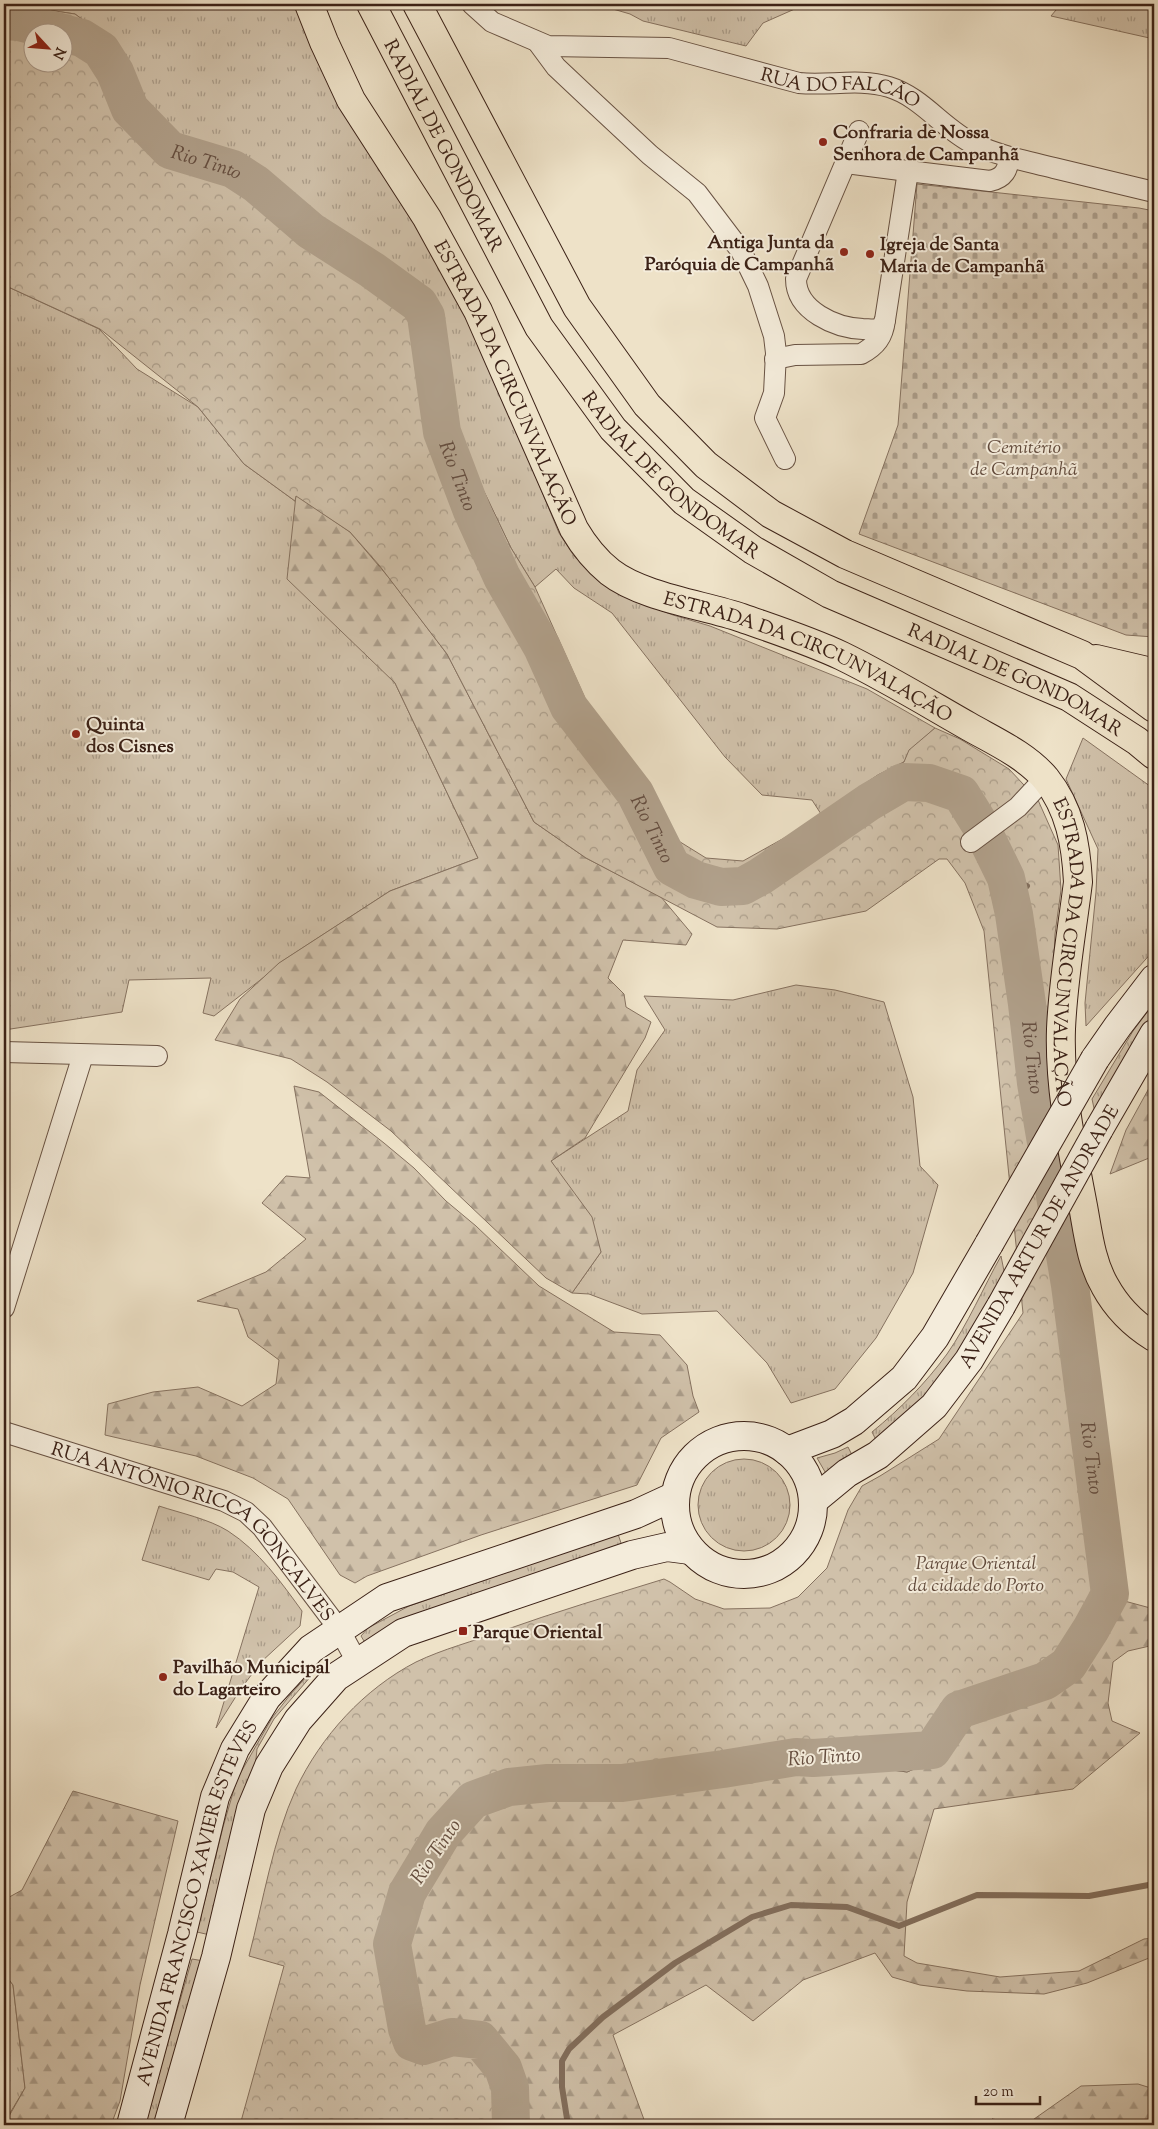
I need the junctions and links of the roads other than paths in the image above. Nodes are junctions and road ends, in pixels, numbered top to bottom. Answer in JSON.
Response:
{"nodes":[{"id":1,"x":309,"y":4,"type":"edge"},
{"id":2,"x":371,"y":4,"type":"edge"},
{"id":3,"x":417,"y":4,"type":"edge"},
{"id":4,"x":472,"y":4,"type":"edge"},
{"id":5,"x":539,"y":44,"type":"junction"},
{"id":6,"x":859,"y":131,"type":"dead end"},
{"id":7,"x":1009,"y":157,"type":"junction"},
{"id":8,"x":846,"y":163,"type":"junction"},
{"id":9,"x":908,"y":171,"type":"junction"},
{"id":10,"x":1154,"y":192,"type":"edge"},
{"id":11,"x":885,"y":320,"type":"junction"},
{"id":12,"x":776,"y":359,"type":"junction"},
{"id":13,"x":786,"y":459,"type":"dead end"},
{"id":14,"x":1082,"y":655,"type":"junction"},
{"id":15,"x":1154,"y":675,"type":"edge"},
{"id":16,"x":1154,"y":708,"type":"edge"},
{"id":17,"x":1154,"y":756,"type":"edge"},
{"id":18,"x":1045,"y":778,"type":"junction"},
{"id":19,"x":971,"y":842,"type":"dead end"},
{"id":20,"x":1154,"y":979,"type":"edge"},
{"id":21,"x":1154,"y":1034,"type":"edge"},
{"id":22,"x":4,"y":1052,"type":"edge"},
{"id":23,"x":83,"y":1055,"type":"junction"},
{"id":24,"x":157,"y":1056,"type":"dead end"},
{"id":25,"x":4,"y":1308,"type":"edge"},
{"id":26,"x":1154,"y":1337,"type":"edge"},
{"id":27,"x":4,"y":1432,"type":"edge"},
{"id":28,"x":787,"y":1451,"type":"junction"},
{"id":29,"x":675,"y":1496,"type":"junction"},
{"id":30,"x":813,"y":1500,"type":"junction"},
{"id":31,"x":690,"y":1550,"type":"junction"},
{"id":32,"x":339,"y":1629,"type":"junction"},
{"id":33,"x":357,"y":1662,"type":"junction"},
{"id":34,"x":131,"y":2125,"type":"edge"},
{"id":35,"x":168,"y":2125,"type":"edge"}],
"edges":[{"from":1,"to":18,"type":"main road","name":"ESTRADA DA CIRCUNVALAÇÃO"},
{"from":2,"to":17,"type":"main road","name":"RADIAL DE GONDOMAR"},
{"from":3,"to":14,"type":"main road","name":"RADIAL DE GONDOMAR"},
{"from":4,"to":5,"type":"street"},
{"from":5,"to":7,"type":"street","name":"RUA DO FALCÃO"},
{"from":5,"to":12,"type":"street"},
{"from":6,"to":8,"type":"street"},
{"from":7,"to":9,"type":"street"},
{"from":7,"to":10,"type":"street","name":"RUA DO FALCÃO"},
{"from":8,"to":9,"type":"street"},
{"from":8,"to":11,"type":"street"},
{"from":9,"to":11,"type":"street"},
{"from":11,"to":12,"type":"street"},
{"from":12,"to":13,"type":"street"},
{"from":14,"to":15,"type":"main road"},
{"from":14,"to":16,"type":"main road","name":"RADIAL DE GONDOMAR"},
{"from":18,"to":19,"type":"street"},
{"from":18,"to":26,"type":"main road","name":"ESTRADA DA CIRCUNVALAÇÃO"},
{"from":20,"to":28,"type":"main road","name":"AVENIDA ARTUR DE ANDRADE","bridge":true},
{"from":21,"to":30,"type":"main road","name":"AVENIDA ARTUR DE ANDRADE","bridge":true},
{"from":22,"to":23,"type":"street"},
{"from":23,"to":24,"type":"street"},
{"from":23,"to":25,"type":"street"},
{"from":27,"to":32,"type":"street","name":"RUA ANTÓNIO RICCA GONÇALVES"},
{"from":28,"to":29,"type":"main road"},
{"from":28,"to":30,"type":"main road"},
{"from":29,"to":31,"type":"main road"},
{"from":29,"to":32,"type":"main road","name":"AVENIDA FRANCISCO XAVIER ESTEVES"},
{"from":30,"to":31,"type":"main road"},
{"from":31,"to":33,"type":"main road","name":"AVENIDA FRANCISCO XAVIER ESTEVES"},
{"from":32,"to":33,"type":"street","name":"RUA ANTÓNIO RICCA GONÇALVES"},
{"from":32,"to":34,"type":"main road","name":"AVENIDA FRANCISCO XAVIER ESTEVES"},
{"from":33,"to":35,"type":"main road","name":"AVENIDA FRANCISCO XAVIER ESTEVES"}]}
